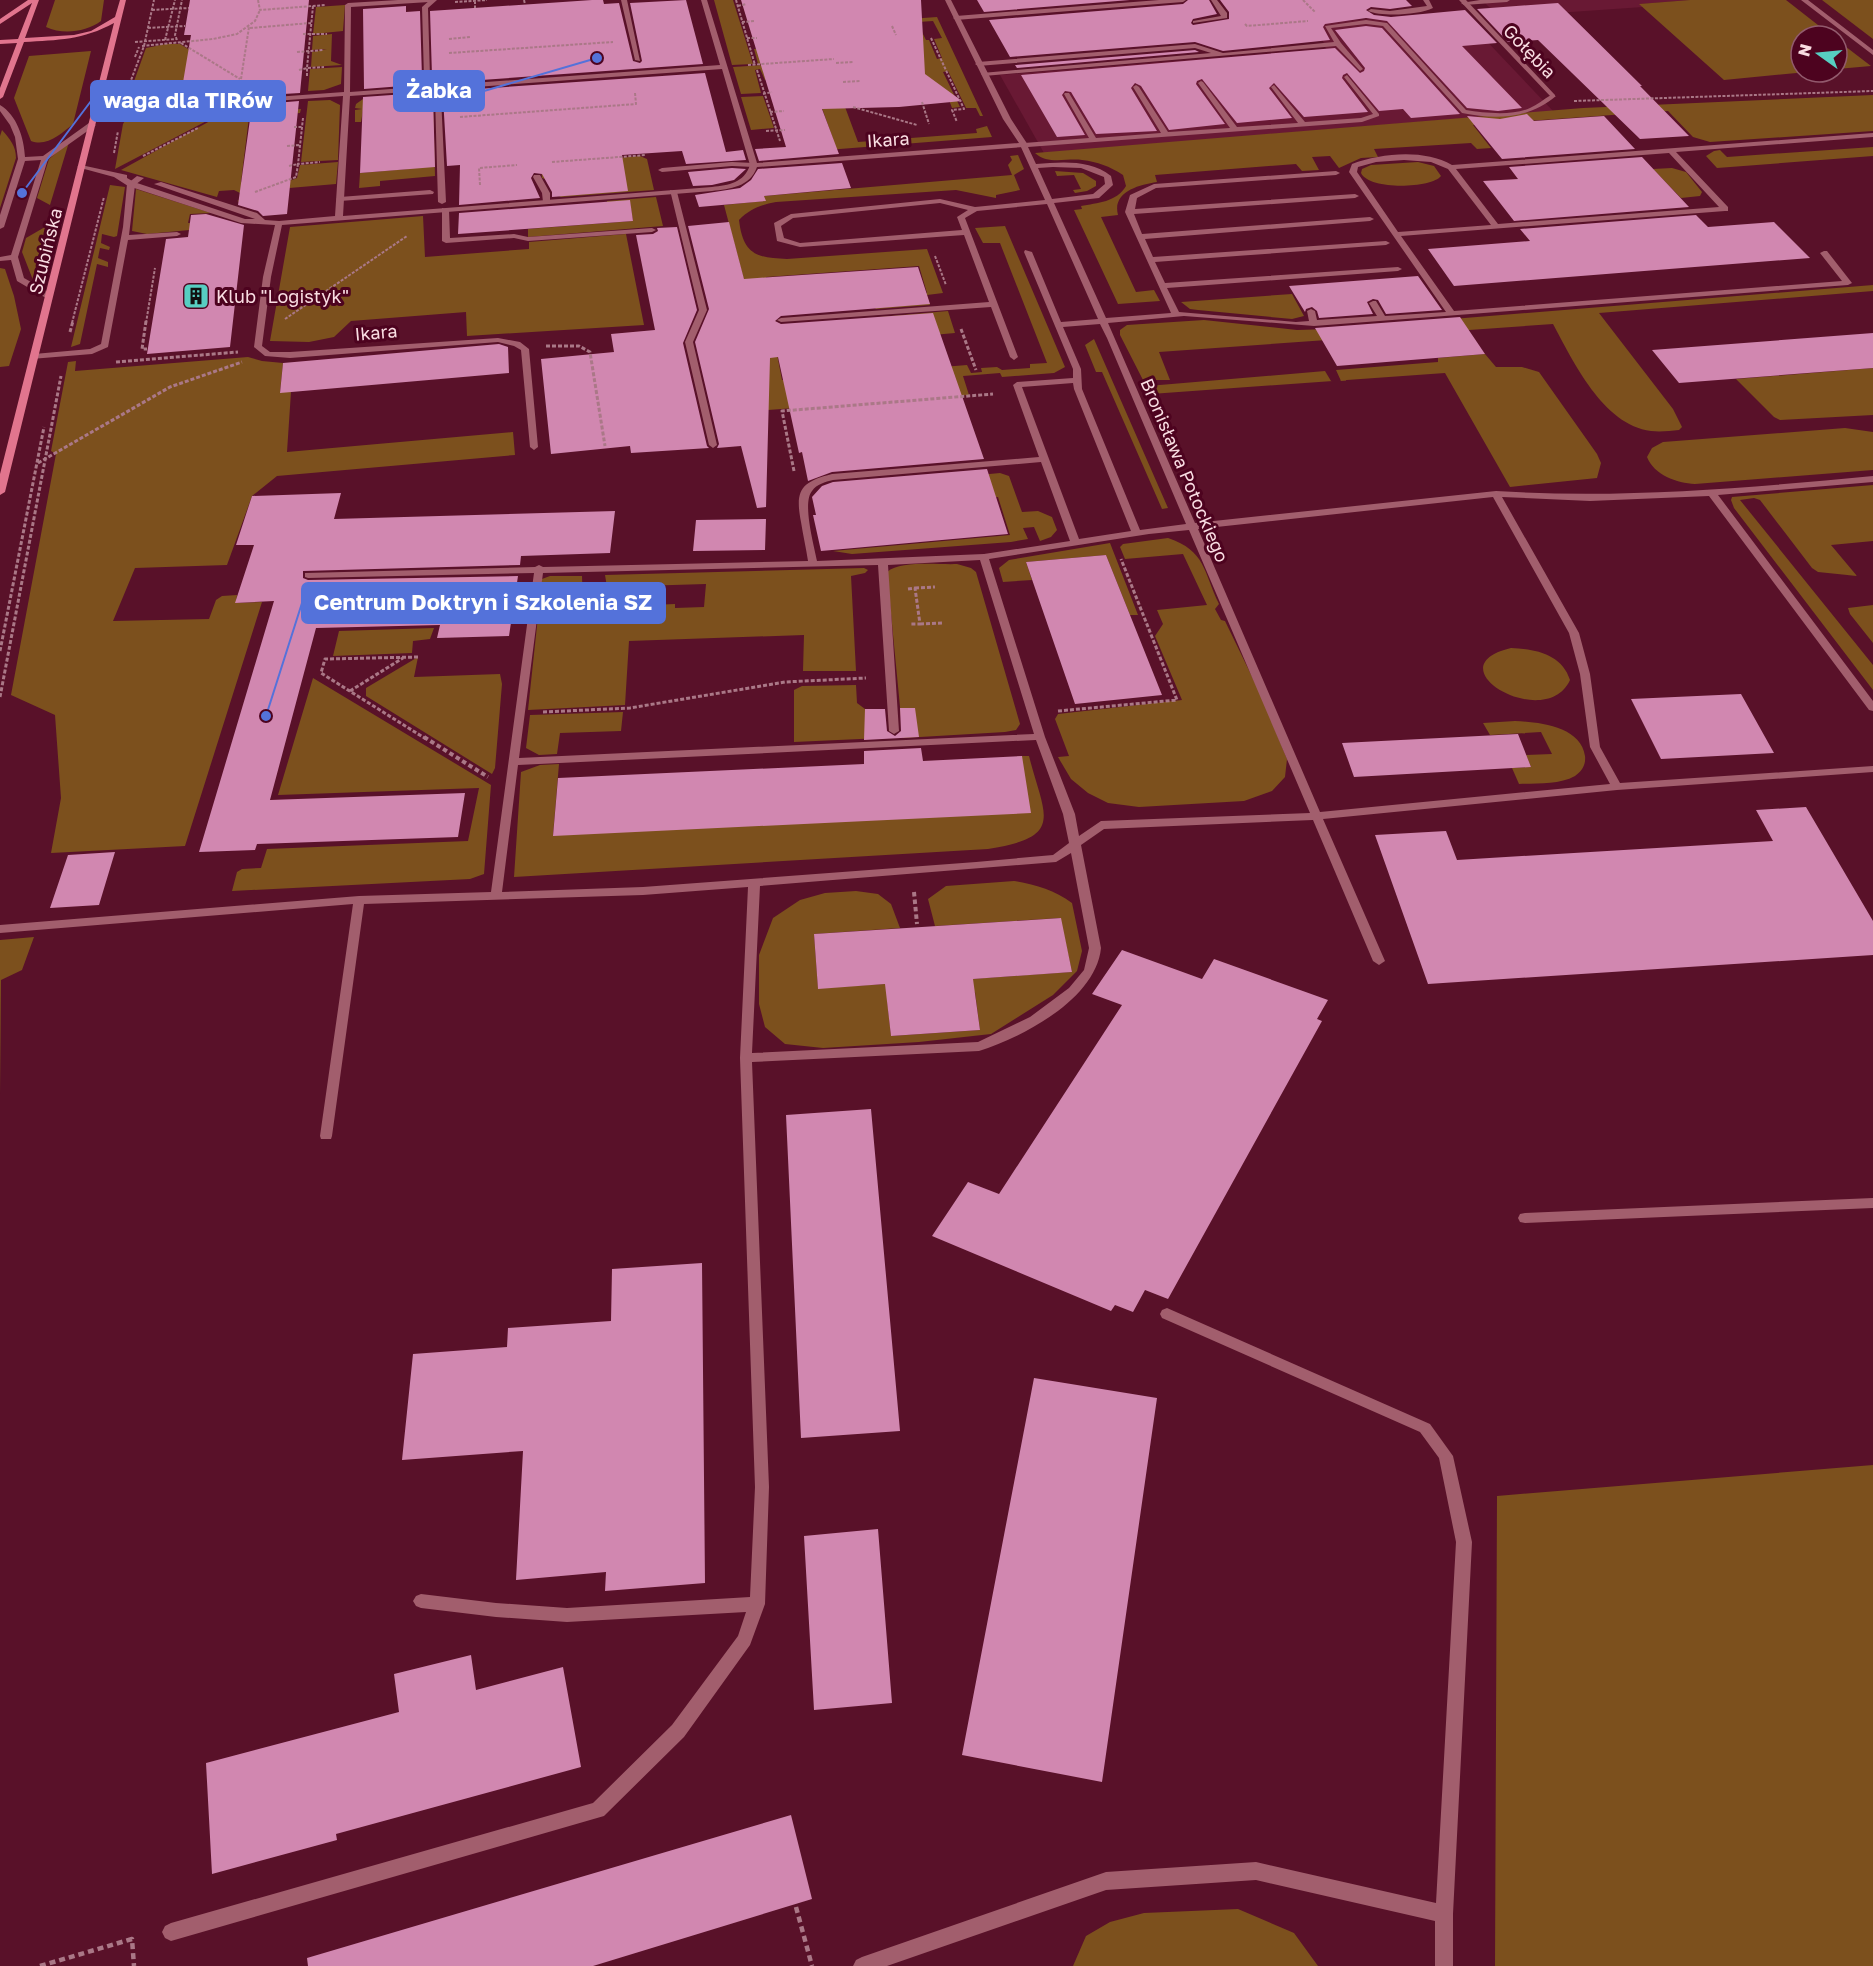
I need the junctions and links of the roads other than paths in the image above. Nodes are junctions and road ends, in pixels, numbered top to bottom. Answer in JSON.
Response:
{"nodes":[{"id":1,"x":34,"y":0,"type":"edge"},
{"id":2,"x":123,"y":0,"type":"edge"},
{"id":3,"x":624,"y":0,"type":"edge"},
{"id":4,"x":704,"y":0,"type":"edge"},
{"id":5,"x":948,"y":0,"type":"edge"},
{"id":6,"x":1183,"y":0,"type":"edge"},
{"id":7,"x":1214,"y":0,"type":"edge"},
{"id":8,"x":1426,"y":0,"type":"edge"},
{"id":9,"x":1507,"y":0,"type":"edge"},
{"id":10,"x":1804,"y":0,"type":"edge"},
{"id":11,"x":1463,"y":1,"type":"edge"},
{"id":12,"x":429,"y":2,"type":"edge"},
{"id":13,"x":1371,"y":11,"type":"dead end"},
{"id":14,"x":119,"y":18,"type":"junction"},
{"id":15,"x":956,"y":18,"type":"junction"},
{"id":16,"x":0,"y":22,"type":"edge"},
{"id":17,"x":1195,"y":22,"type":"dead end"},
{"id":18,"x":19,"y":41,"type":"junction"},
{"id":19,"x":0,"y":42,"type":"edge"},
{"id":20,"x":1338,"y":44,"type":"junction"},
{"id":21,"x":1873,"y":53,"type":"edge"},
{"id":22,"x":1223,"y":55,"type":"junction"},
{"id":23,"x":638,"y":60,"type":"dead end"},
{"id":24,"x":978,"y":64,"type":"junction"},
{"id":25,"x":723,"y":67,"type":"junction"},
{"id":26,"x":2,"y":68,"type":"dead end"},
{"id":27,"x":1360,"y":69,"type":"dead end"},
{"id":28,"x":984,"y":74,"type":"junction"},
{"id":29,"x":1347,"y":77,"type":"dead end"},
{"id":30,"x":7,"y":78,"type":"junction"},
{"id":31,"x":1202,"y":83,"type":"dead end"},
{"id":32,"x":1136,"y":87,"type":"dead end"},
{"id":33,"x":1274,"y":87,"type":"dead end"},
{"id":34,"x":438,"y":88,"type":"junction"},
{"id":35,"x":347,"y":94,"type":"junction"},
{"id":36,"x":1067,"y":94,"type":"dead end"},
{"id":37,"x":0,"y":97,"type":"edge"},
{"id":38,"x":0,"y":107,"type":"edge"},
{"id":39,"x":96,"y":112,"type":"junction"},
{"id":40,"x":1304,"y":124,"type":"junction"},
{"id":41,"x":92,"y":125,"type":"junction"},
{"id":42,"x":1235,"y":130,"type":"junction"},
{"id":43,"x":1166,"y":135,"type":"junction"},
{"id":44,"x":1873,"y":135,"type":"edge"},
{"id":45,"x":1094,"y":140,"type":"junction"},
{"id":46,"x":1024,"y":145,"type":"junction"},
{"id":47,"x":1670,"y":150,"type":"junction"},
{"id":48,"x":45,"y":158,"type":"junction"},
{"id":49,"x":22,"y":159,"type":"junction"},
{"id":50,"x":754,"y":165,"type":"junction"},
{"id":51,"x":1034,"y":166,"type":"junction"},
{"id":52,"x":81,"y":167,"type":"junction"},
{"id":53,"x":1451,"y":167,"type":"junction"},
{"id":54,"x":662,"y":170,"type":"dead end"},
{"id":55,"x":1336,"y":173,"type":"dead end"},
{"id":56,"x":113,"y":175,"type":"junction"},
{"id":57,"x":537,"y":177,"type":"dead end"},
{"id":58,"x":140,"y":178,"type":"junction"},
{"id":59,"x":131,"y":184,"type":"junction"},
{"id":60,"x":430,"y":192,"type":"dead end"},
{"id":61,"x":673,"y":192,"type":"junction"},
{"id":62,"x":1355,"y":196,"type":"dead end"},
{"id":63,"x":340,"y":199,"type":"junction"},
{"id":64,"x":1050,"y":201,"type":"junction"},
{"id":65,"x":547,"y":202,"type":"junction"},
{"id":66,"x":444,"y":206,"type":"junction"},
{"id":67,"x":975,"y":209,"type":"junction"},
{"id":68,"x":1130,"y":212,"type":"junction"},
{"id":69,"x":339,"y":218,"type":"junction"},
{"id":70,"x":1370,"y":219,"type":"dead end"},
{"id":71,"x":262,"y":221,"type":"junction"},
{"id":72,"x":279,"y":223,"type":"junction"},
{"id":73,"x":1496,"y":226,"type":"junction"},
{"id":74,"x":0,"y":227,"type":"edge"},
{"id":75,"x":652,"y":230,"type":"dead end"},
{"id":76,"x":968,"y":232,"type":"junction"},
{"id":77,"x":177,"y":234,"type":"dead end"},
{"id":78,"x":1397,"y":234,"type":"junction"},
{"id":79,"x":1140,"y":237,"type":"junction"},
{"id":80,"x":125,"y":238,"type":"junction"},
{"id":81,"x":1386,"y":243,"type":"dead end"},
{"id":82,"x":1028,"y":252,"type":"dead end"},
{"id":83,"x":1824,"y":254,"type":"dead end"},
{"id":84,"x":14,"y":257,"type":"junction"},
{"id":85,"x":0,"y":258,"type":"edge"},
{"id":86,"x":1151,"y":260,"type":"junction"},
{"id":87,"x":1398,"y":269,"type":"dead end"},
{"id":88,"x":1163,"y":286,"type":"junction"},
{"id":89,"x":49,"y":296,"type":"junction"},
{"id":90,"x":1372,"y":303,"type":"dead end"},
{"id":91,"x":995,"y":304,"type":"junction"},
{"id":92,"x":1311,"y":311,"type":"dead end"},
{"id":93,"x":1452,"y":314,"type":"junction"},
{"id":94,"x":1176,"y":315,"type":"junction"},
{"id":95,"x":781,"y":320,"type":"dead end"},
{"id":96,"x":1383,"y":320,"type":"junction"},
{"id":97,"x":1103,"y":321,"type":"junction"},
{"id":98,"x":1314,"y":324,"type":"junction"},
{"id":99,"x":1058,"y":325,"type":"junction"},
{"id":100,"x":34,"y":357,"type":"junction"},
{"id":101,"x":1014,"y":357,"type":"dead end"},
{"id":102,"x":1078,"y":380,"type":"junction"},
{"id":103,"x":713,"y":445,"type":"dead end"},
{"id":104,"x":534,"y":447,"type":"dead end"},
{"id":105,"x":1045,"y":459,"type":"junction"},
{"id":106,"x":1873,"y":479,"type":"edge"},
{"id":107,"x":0,"y":492,"type":"edge"},
{"id":108,"x":1712,"y":493,"type":"junction"},
{"id":109,"x":1496,"y":494,"type":"junction"},
{"id":110,"x":1192,"y":528,"type":"junction"},
{"id":111,"x":1137,"y":533,"type":"junction"},
{"id":112,"x":1076,"y":543,"type":"junction"},
{"id":113,"x":984,"y":557,"type":"junction"},
{"id":114,"x":883,"y":562,"type":"junction"},
{"id":115,"x":813,"y":563,"type":"junction"},
{"id":116,"x":539,"y":568,"type":"junction"},
{"id":117,"x":308,"y":575,"type":"dead end"},
{"id":118,"x":1873,"y":708,"type":"edge"},
{"id":119,"x":894,"y":731,"type":"dead end"},
{"id":120,"x":1040,"y":737,"type":"junction"},
{"id":121,"x":512,"y":762,"type":"junction"},
{"id":122,"x":1873,"y":769,"type":"edge"},
{"id":123,"x":1617,"y":787,"type":"junction"},
{"id":124,"x":1318,"y":816,"type":"junction"},
{"id":125,"x":1076,"y":844,"type":"junction"},
{"id":126,"x":754,"y":883,"type":"junction"},
{"id":127,"x":496,"y":894,"type":"junction"},
{"id":128,"x":359,"y":900,"type":"junction"},
{"id":129,"x":0,"y":929,"type":"edge"},
{"id":130,"x":1379,"y":961,"type":"dead end"},
{"id":131,"x":746,"y":1058,"type":"junction"},
{"id":132,"x":326,"y":1136,"type":"dead end"},
{"id":133,"x":1873,"y":1203,"type":"edge"},
{"id":134,"x":1525,"y":1218,"type":"dead end"},
{"id":135,"x":1167,"y":1314,"type":"dead end"},
{"id":136,"x":421,"y":1601,"type":"dead end"},
{"id":137,"x":757,"y":1604,"type":"junction"},
{"id":138,"x":1444,"y":1914,"type":"junction"},
{"id":139,"x":171,"y":1932,"type":"dead end"},
{"id":140,"x":862,"y":1966,"type":"edge"},
{"id":141,"x":1444,"y":1966,"type":"edge"}],
"edges":[{"from":1,"to":16,"type":"main road"},
{"from":1,"to":18,"type":"main road"},
{"from":2,"to":14,"type":"main road","name":"Szubińska"},
{"from":3,"to":23,"type":"street"},
{"from":4,"to":25,"type":"street"},
{"from":5,"to":15,"type":"street","name":"Bronisława Potockiego"},
{"from":6,"to":15,"type":"street"},
{"from":7,"to":17,"type":"street"},
{"from":8,"to":13,"type":"street"},
{"from":9,"to":11,"type":"street"},
{"from":10,"to":21,"type":"street"},
{"from":11,"to":20,"type":"street","name":"Gołębia"},
{"from":12,"to":34,"type":"street"},
{"from":12,"to":35,"type":"street"},
{"from":14,"to":18,"type":"main road"},
{"from":14,"to":39,"type":"main road","name":"Szubińska"},
{"from":15,"to":24,"type":"street","name":"Bronisława Potockiego"},
{"from":18,"to":19,"type":"main road"},
{"from":18,"to":30,"type":"main road"},
{"from":20,"to":22,"type":"street"},
{"from":20,"to":27,"type":"street"},
{"from":22,"to":24,"type":"street"},
{"from":22,"to":28,"type":"street"},
{"from":24,"to":28,"type":"street","name":"Bronisława Potockiego"},
{"from":25,"to":34,"type":"street"},
{"from":25,"to":50,"type":"street"},
{"from":26,"to":30,"type":"main road"},
{"from":28,"to":46,"type":"street","name":"Bronisława Potockiego"},
{"from":29,"to":40,"type":"street","name":"Ikara"},
{"from":30,"to":37,"type":"main road"},
{"from":31,"to":42,"type":"street"},
{"from":32,"to":43,"type":"street"},
{"from":33,"to":40,"type":"street"},
{"from":34,"to":35,"type":"street"},
{"from":34,"to":66,"type":"street"},
{"from":35,"to":39,"type":"street"},
{"from":35,"to":63,"type":"street"},
{"from":36,"to":45,"type":"street"},
{"from":38,"to":49,"type":"street"},
{"from":39,"to":41,"type":"main road","name":"Szubińska"},
{"from":40,"to":42,"type":"street","name":"Ikara"},
{"from":41,"to":48,"type":"street"},
{"from":41,"to":52,"type":"main road","name":"Szubińska"},
{"from":42,"to":43,"type":"street","name":"Ikara"},
{"from":43,"to":45,"type":"street","name":"Ikara"},
{"from":44,"to":47,"type":"street"},
{"from":45,"to":46,"type":"street","name":"Ikara"},
{"from":46,"to":50,"type":"street","name":"Ikara"},
{"from":46,"to":51,"type":"street","name":"Bronisława Potockiego"},
{"from":47,"to":53,"type":"street"},
{"from":47,"to":73,"type":"street"},
{"from":48,"to":49,"type":"street"},
{"from":48,"to":84,"type":"street"},
{"from":49,"to":74,"type":"street"},
{"from":50,"to":54,"type":"street","name":"Ikara"},
{"from":50,"to":61,"type":"street"},
{"from":51,"to":64,"type":"street","name":"Bronisława Potockiego"},
{"from":51,"to":64,"type":"street"},
{"from":52,"to":56,"type":"street"},
{"from":52,"to":89,"type":"main road","name":"Szubińska"},
{"from":53,"to":73,"type":"street"},
{"from":53,"to":78,"type":"street"},
{"from":55,"to":68,"type":"street"},
{"from":56,"to":58,"type":"street"},
{"from":56,"to":59,"type":"street"},
{"from":57,"to":65,"type":"street"},
{"from":58,"to":59,"type":"street"},
{"from":58,"to":71,"type":"street"},
{"from":59,"to":71,"type":"street"},
{"from":59,"to":80,"type":"street"},
{"from":60,"to":63,"type":"street"},
{"from":61,"to":65,"type":"street"},
{"from":61,"to":103,"type":"street"},
{"from":62,"to":68,"type":"street"},
{"from":63,"to":69,"type":"street"},
{"from":64,"to":67,"type":"street"},
{"from":64,"to":97,"type":"street","name":"Bronisława Potockiego"},
{"from":65,"to":66,"type":"street"},
{"from":66,"to":69,"type":"street"},
{"from":66,"to":75,"type":"street"},
{"from":67,"to":76,"type":"street"},
{"from":67,"to":76,"type":"street"},
{"from":68,"to":79,"type":"street"},
{"from":69,"to":72,"type":"street"},
{"from":70,"to":79,"type":"street"},
{"from":71,"to":72,"type":"street"},
{"from":72,"to":104,"type":"street","name":"Ikara"},
{"from":73,"to":78,"type":"street"},
{"from":76,"to":91,"type":"street"},
{"from":77,"to":80,"type":"street"},
{"from":78,"to":93,"type":"street"},
{"from":79,"to":86,"type":"street"},
{"from":80,"to":100,"type":"street"},
{"from":81,"to":86,"type":"street"},
{"from":82,"to":99,"type":"street"},
{"from":83,"to":93,"type":"street"},
{"from":84,"to":85,"type":"street"},
{"from":84,"to":89,"type":"street"},
{"from":86,"to":88,"type":"street"},
{"from":87,"to":88,"type":"street"},
{"from":88,"to":94,"type":"street"},
{"from":89,"to":100,"type":"main road","name":"Szubińska"},
{"from":90,"to":96,"type":"street"},
{"from":91,"to":95,"type":"street"},
{"from":91,"to":101,"type":"street"},
{"from":92,"to":98,"type":"street"},
{"from":93,"to":96,"type":"street"},
{"from":94,"to":97,"type":"street"},
{"from":94,"to":98,"type":"street"},
{"from":96,"to":98,"type":"street"},
{"from":97,"to":99,"type":"street"},
{"from":97,"to":110,"type":"street","name":"Bronisława Potockiego"},
{"from":99,"to":102,"type":"street"},
{"from":100,"to":107,"type":"main road","name":"Szubińska"},
{"from":102,"to":105,"type":"street"},
{"from":102,"to":111,"type":"street"},
{"from":105,"to":112,"type":"street"},
{"from":105,"to":115,"type":"street"},
{"from":106,"to":108,"type":"street"},
{"from":108,"to":109,"type":"street"},
{"from":108,"to":118,"type":"street"},
{"from":109,"to":110,"type":"street"},
{"from":109,"to":123,"type":"street"},
{"from":110,"to":111,"type":"street"},
{"from":110,"to":124,"type":"street","name":"Bronisława Potockiego"},
{"from":111,"to":112,"type":"street"},
{"from":112,"to":113,"type":"street"},
{"from":113,"to":114,"type":"street"},
{"from":113,"to":120,"type":"street"},
{"from":114,"to":115,"type":"street"},
{"from":114,"to":119,"type":"street"},
{"from":115,"to":116,"type":"street"},
{"from":116,"to":117,"type":"street"},
{"from":116,"to":121,"type":"street"},
{"from":120,"to":121,"type":"street"},
{"from":120,"to":125,"type":"street"},
{"from":121,"to":127,"type":"street"},
{"from":122,"to":123,"type":"street"},
{"from":123,"to":124,"type":"street"},
{"from":124,"to":125,"type":"street"},
{"from":124,"to":130,"type":"street","name":"Bronisława Potockiego"},
{"from":125,"to":126,"type":"street"},
{"from":125,"to":131,"type":"street"},
{"from":126,"to":127,"type":"street"},
{"from":126,"to":131,"type":"street"},
{"from":127,"to":128,"type":"street"},
{"from":128,"to":129,"type":"street"},
{"from":128,"to":132,"type":"street"},
{"from":131,"to":137,"type":"street"},
{"from":133,"to":134,"type":"street"},
{"from":135,"to":138,"type":"street"},
{"from":136,"to":137,"type":"street"},
{"from":137,"to":139,"type":"street"},
{"from":138,"to":140,"type":"street"},
{"from":138,"to":141,"type":"street"}]}
